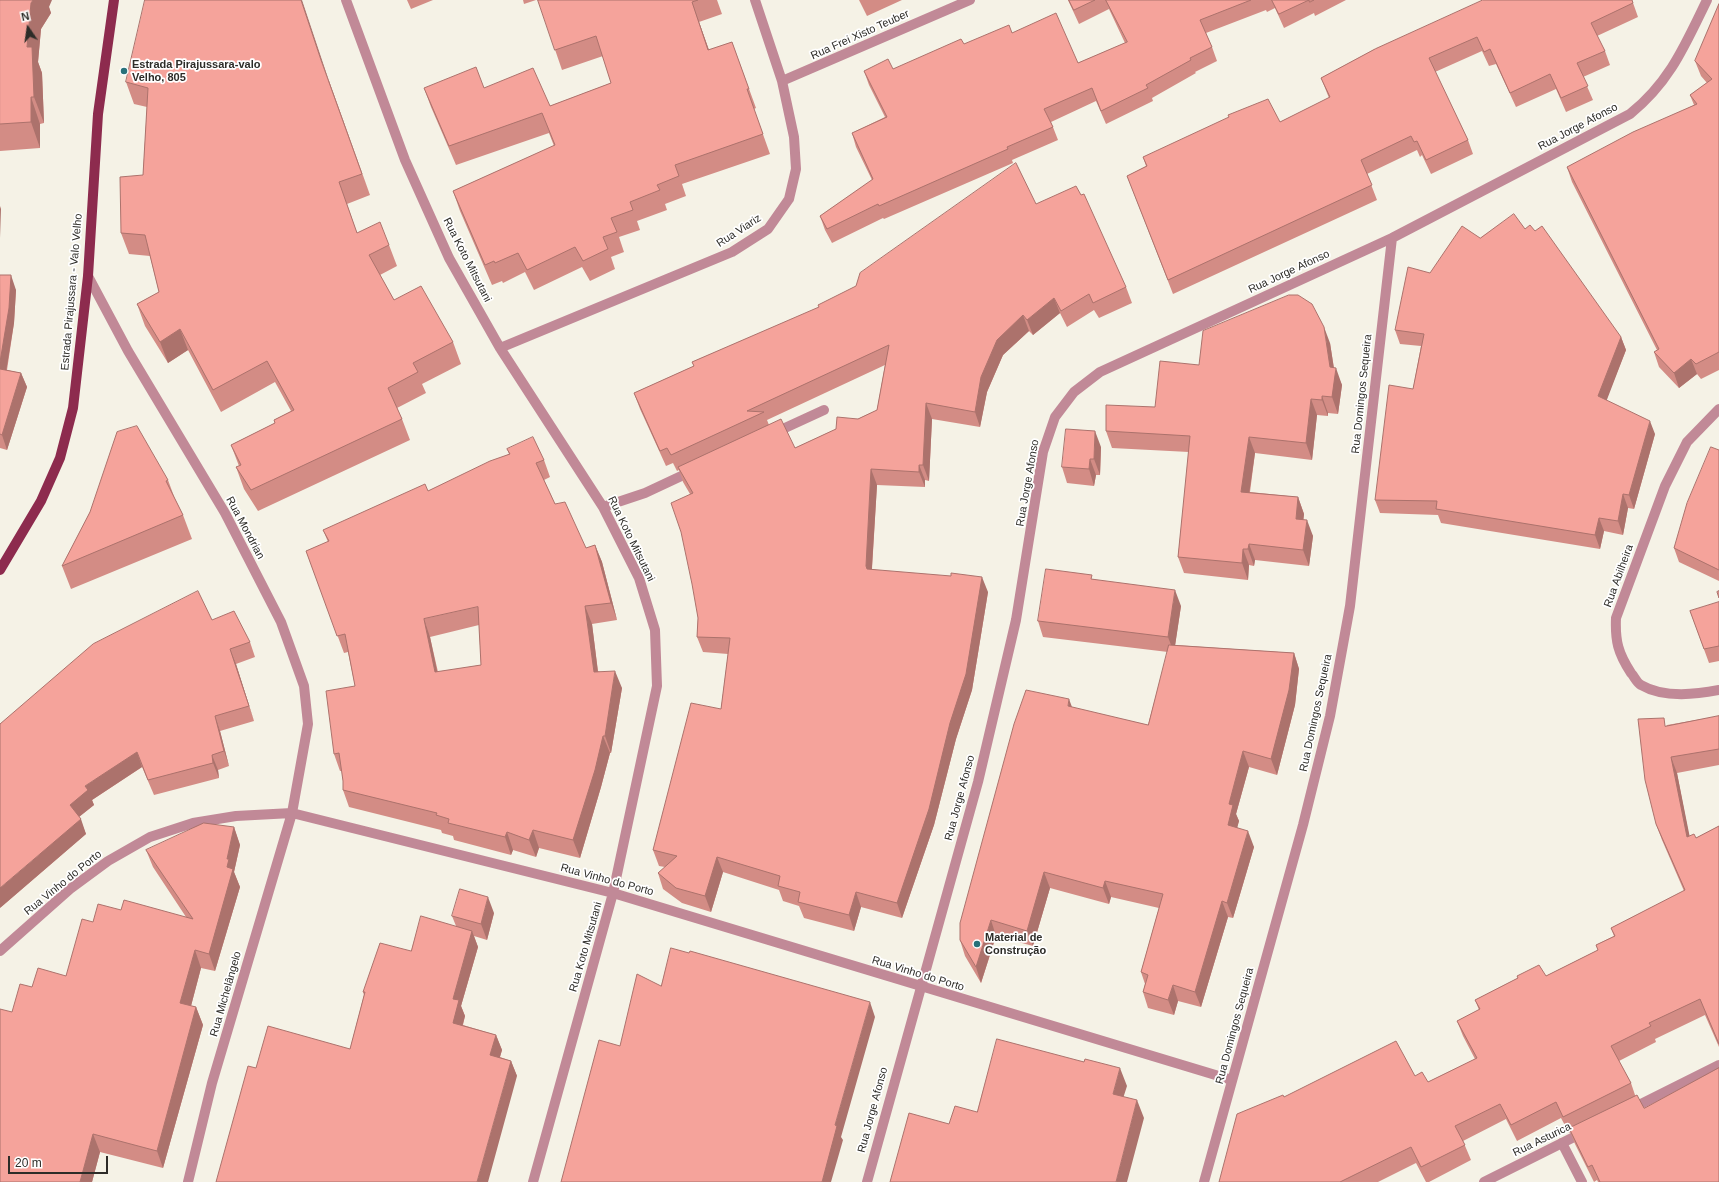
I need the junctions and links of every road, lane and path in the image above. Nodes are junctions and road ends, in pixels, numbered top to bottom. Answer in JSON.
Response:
{"nodes":[{"id":1,"x":114,"y":0,"type":"edge"},
{"id":2,"x":346,"y":0,"type":"edge"},
{"id":3,"x":755,"y":0,"type":"edge"},
{"id":4,"x":970,"y":0,"type":"edge"},
{"id":5,"x":1706,"y":0,"type":"edge"},
{"id":6,"x":782,"y":82,"type":"junction"},
{"id":7,"x":1392,"y":238,"type":"junction"},
{"id":8,"x":88,"y":276,"type":"junction"},
{"id":9,"x":500,"y":348,"type":"junction"},
{"id":10,"x":824,"y":410,"type":"dead end"},
{"id":11,"x":1719,"y":410,"type":"edge"},
{"id":12,"x":766,"y":437,"type":"edge"},
{"id":13,"x":702,"y":466,"type":"edge"},
{"id":14,"x":603,"y":506,"type":"junction"},
{"id":15,"x":0,"y":570,"type":"edge"},
{"id":16,"x":1719,"y":690,"type":"edge"},
{"id":17,"x":292,"y":813,"type":"junction"},
{"id":18,"x":613,"y":893,"type":"junction"},
{"id":19,"x":0,"y":951,"type":"edge"},
{"id":20,"x":919,"y":987,"type":"junction"},
{"id":21,"x":1719,"y":1065,"type":"edge"},
{"id":22,"x":1232,"y":1080,"type":"junction"},
{"id":23,"x":1619,"y":1115,"type":"edge"},
{"id":24,"x":1591,"y":1129,"type":"edge"},
{"id":25,"x":1562,"y":1143,"type":"junction"},
{"id":26,"x":188,"y":1182,"type":"edge"},
{"id":27,"x":533,"y":1182,"type":"edge"},
{"id":28,"x":866,"y":1182,"type":"edge"},
{"id":29,"x":1204,"y":1182,"type":"edge"},
{"id":30,"x":1484,"y":1182,"type":"edge"},
{"id":31,"x":1582,"y":1182,"type":"edge"}],
"edges":[{"from":1,"to":8,"type":"main road","name":"Estrada Pirajussara - Valo Velho"},
{"from":2,"to":9,"type":"street","name":"Rua Koto Mitsutani"},
{"from":3,"to":6,"type":"street","name":"Rua Viariz"},
{"from":4,"to":6,"type":"street","name":"Rua Frei Xisto Teuber"},
{"from":5,"to":7,"type":"street","name":"Rua Jorge Afonso"},
{"from":6,"to":9,"type":"street","name":"Rua Viariz"},
{"from":7,"to":20,"type":"street","name":"Rua Jorge Afonso"},
{"from":7,"to":22,"type":"street","name":"Rua Domingos Sequeira"},
{"from":8,"to":15,"type":"main road","name":"Estrada Pirajussara - Valo Velho"},
{"from":8,"to":17,"type":"street","name":"Rua Mondrian"},
{"from":9,"to":14,"type":"street","name":"Rua Koto Mitsutani"},
{"from":10,"to":12,"type":"street"},
{"from":11,"to":16,"type":"street","name":"Rua Abilheira"},
{"from":13,"to":14,"type":"street"},
{"from":14,"to":18,"type":"street","name":"Rua Koto Mitsutani"},
{"from":17,"to":18,"type":"street","name":"Rua Vinho do Porto"},
{"from":17,"to":19,"type":"street","name":"Rua Vinho do Porto"},
{"from":17,"to":26,"type":"street","name":"Rua Michelângelo"},
{"from":18,"to":20,"type":"street","name":"Rua Vinho do Porto"},
{"from":18,"to":27,"type":"street","name":"Rua Koto Mitsutani"},
{"from":20,"to":22,"type":"street","name":"Rua Vinho do Porto"},
{"from":20,"to":28,"type":"street","name":"Rua Jorge Afonso"},
{"from":21,"to":23,"type":"street"},
{"from":22,"to":29,"type":"street","name":"Rua Domingos Sequeira"},
{"from":24,"to":25,"type":"street","name":"Rua Asturica"},
{"from":25,"to":30,"type":"street","name":"Rua Asturica"},
{"from":25,"to":31,"type":"street"}]}
